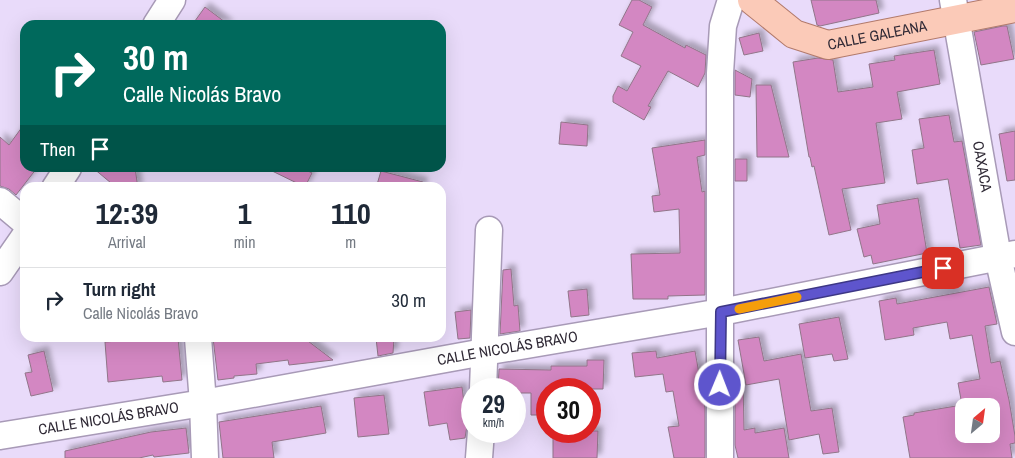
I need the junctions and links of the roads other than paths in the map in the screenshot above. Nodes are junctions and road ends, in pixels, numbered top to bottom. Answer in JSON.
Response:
{"nodes":[{"id":1,"x":172,"y":0,"type":"edge"},
{"id":2,"x":730,"y":0,"type":"edge"},
{"id":3,"x":752,"y":0,"type":"edge"},
{"id":4,"x":1015,"y":8,"type":"edge"},
{"id":5,"x":954,"y":9,"type":"edge"},
{"id":6,"x":159,"y":20,"type":"edge"},
{"id":7,"x":0,"y":201,"type":"edge"},
{"id":8,"x":20,"y":218,"type":"edge"},
{"id":9,"x":489,"y":230,"type":"dead end"},
{"id":10,"x":20,"y":243,"type":"edge"},
{"id":11,"x":1007,"y":255,"type":"edge"},
{"id":12,"x":0,"y":272,"type":"edge"},
{"id":13,"x":721,"y":312,"type":"junction"},
{"id":14,"x":1015,"y":332,"type":"edge"},
{"id":15,"x":198,"y":342,"type":"edge"},
{"id":16,"x":484,"y":352,"type":"junction"},
{"id":17,"x":483,"y":378,"type":"edge"},
{"id":18,"x":203,"y":404,"type":"junction"},
{"id":19,"x":0,"y":436,"type":"edge"},
{"id":20,"x":480,"y":443,"type":"edge"},
{"id":21,"x":205,"y":458,"type":"edge"},
{"id":22,"x":479,"y":458,"type":"edge"},
{"id":23,"x":720,"y":458,"type":"edge"}],
"edges":[{"from":1,"to":6,"type":"street"},
{"from":2,"to":13,"type":"street"},
{"from":3,"to":5,"type":"main road","name":"CALLE GALEANA"},
{"from":4,"to":5,"type":"main road","name":"CALLE GALEANA"},
{"from":5,"to":11,"type":"street","name":"OAXACA"},
{"from":7,"to":8,"type":"street"},
{"from":9,"to":16,"type":"street"},
{"from":10,"to":12,"type":"street"},
{"from":11,"to":13,"type":"street","name":"CALLE NICOLÁS BRAVO"},
{"from":11,"to":14,"type":"street","name":"OAXACA"},
{"from":13,"to":16,"type":"street","name":"CALLE NICOLÁS BRAVO"},
{"from":13,"to":23,"type":"street"},
{"from":15,"to":18,"type":"street"},
{"from":16,"to":17,"type":"street"},
{"from":16,"to":18,"type":"street","name":"CALLE NICOLÁS BRAVO"},
{"from":18,"to":19,"type":"street","name":"CALLE NICOLÁS BRAVO"},
{"from":18,"to":21,"type":"street"},
{"from":20,"to":22,"type":"street"}]}
